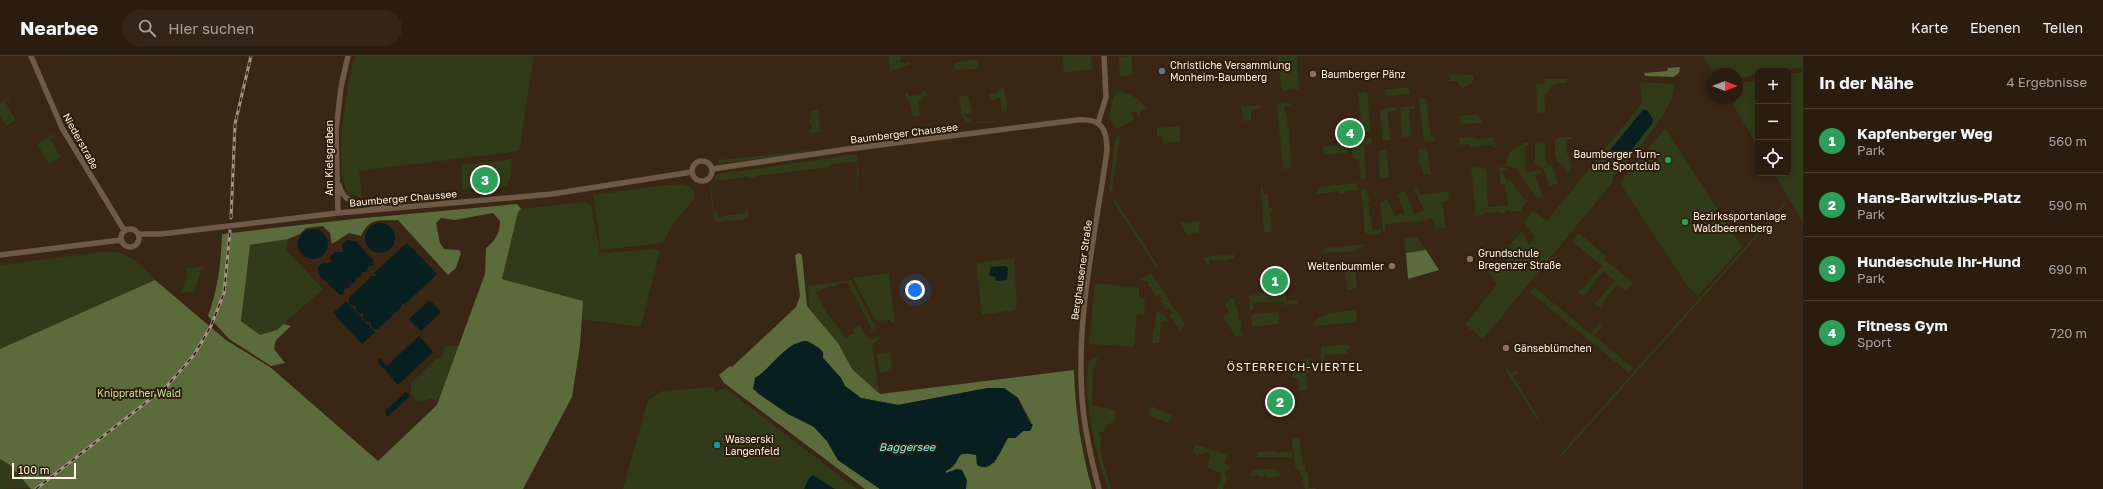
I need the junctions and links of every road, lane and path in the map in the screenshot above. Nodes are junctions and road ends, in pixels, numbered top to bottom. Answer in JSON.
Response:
{"nodes":[{"id":1,"x":31,"y":56,"type":"edge"},
{"id":2,"x":348,"y":56,"type":"edge"},
{"id":3,"x":1104,"y":56,"type":"edge"},
{"id":4,"x":1098,"y":123,"type":"junction"},
{"id":5,"x":712,"y":169,"type":"junction"},
{"id":6,"x":692,"y":172,"type":"junction"},
{"id":7,"x":337,"y":176,"type":"junction"},
{"id":8,"x":387,"y":209,"type":"junction"},
{"id":9,"x":338,"y":213,"type":"junction"},
{"id":10,"x":124,"y":230,"type":"junction"},
{"id":11,"x":138,"y":234,"type":"junction"},
{"id":12,"x":121,"y":240,"type":"junction"},
{"id":13,"x":0,"y":255,"type":"edge"},
{"id":14,"x":1099,"y":489,"type":"edge"}],
"edges":[{"from":1,"to":10,"type":"street","name":"Niederstraße"},
{"from":2,"to":7,"type":"street","name":"Am Kielsgraben"},
{"from":3,"to":4,"type":"street"},
{"from":4,"to":5,"type":"street","name":"Baumberger Chaussee"},
{"from":4,"to":14,"type":"street","name":"Berghausener Straße"},
{"from":5,"to":6,"type":"street"},
{"from":5,"to":6,"type":"street"},
{"from":6,"to":8,"type":"street","name":"Baumberger Chaussee"},
{"from":7,"to":8,"type":"street"},
{"from":7,"to":9,"type":"street","name":"Am Kielsgraben"},
{"from":8,"to":9,"type":"street","name":"Baumberger Chaussee"},
{"from":9,"to":11,"type":"street","name":"Baumberger Chaussee"},
{"from":10,"to":11,"type":"street"},
{"from":10,"to":12,"type":"street"},
{"from":11,"to":12,"type":"street"},
{"from":12,"to":13,"type":"street"}]}
